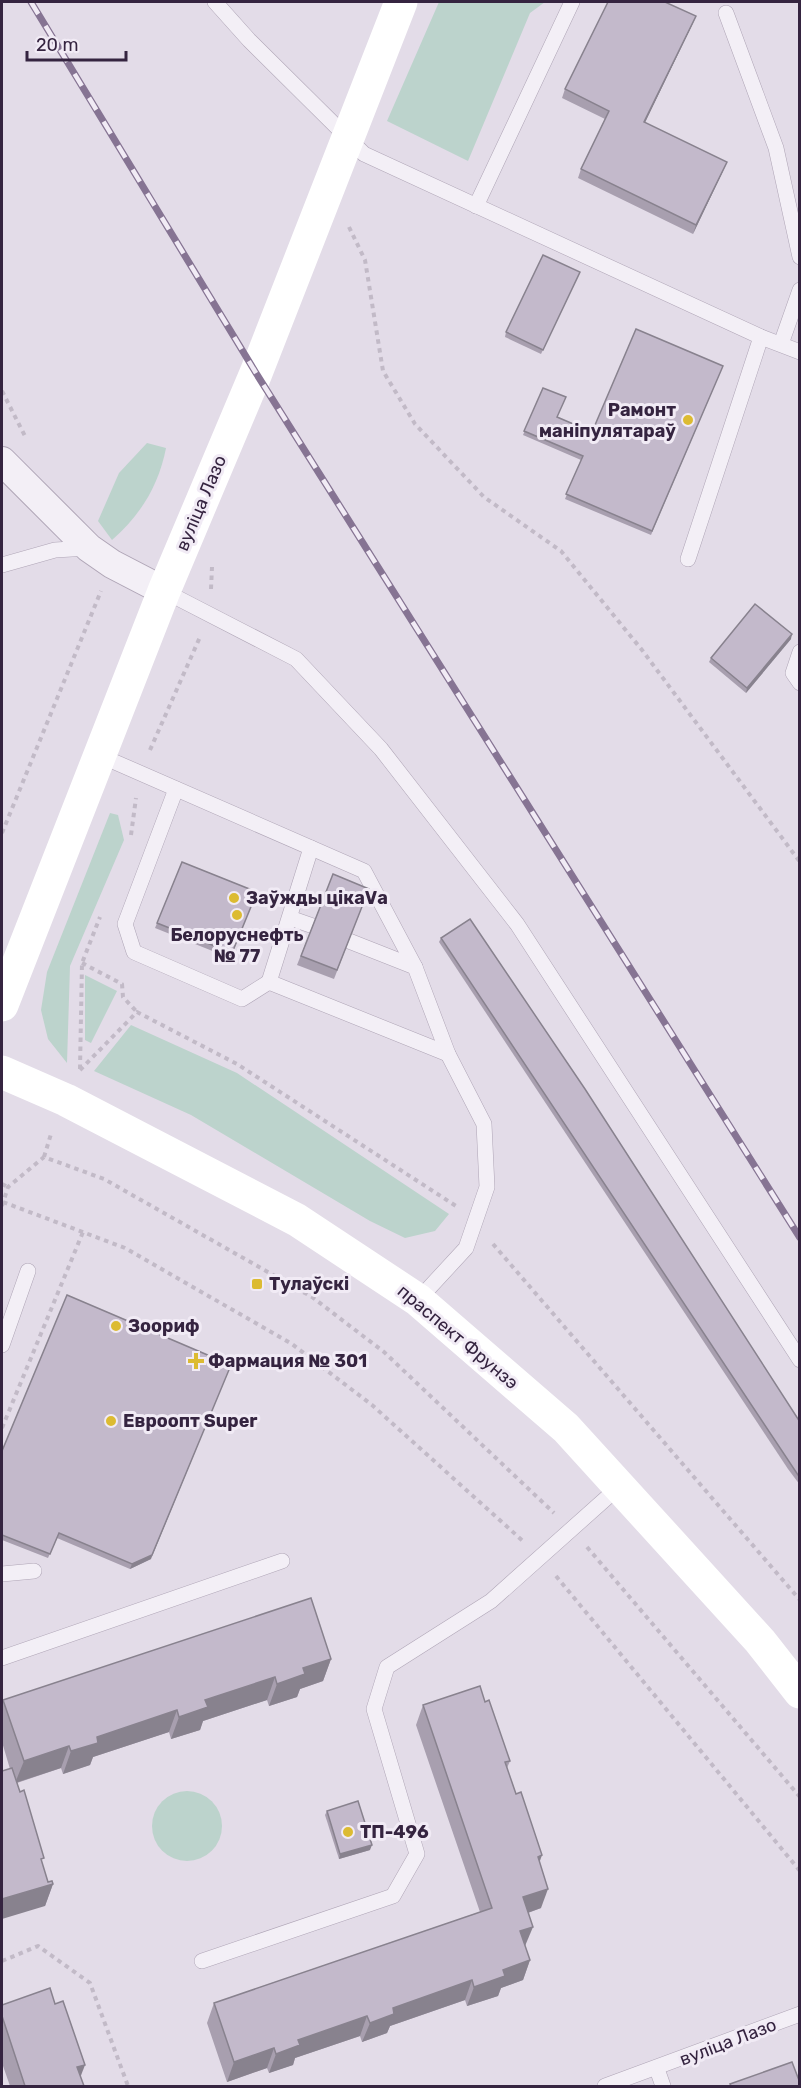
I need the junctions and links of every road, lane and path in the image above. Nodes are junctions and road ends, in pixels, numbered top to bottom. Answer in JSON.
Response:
{"nodes":[{"id":1,"x":215,"y":2,"type":"edge"},
{"id":2,"x":401,"y":2,"type":"edge"},
{"id":3,"x":572,"y":2,"type":"edge"},
{"id":4,"x":726,"y":13,"type":"dead end"},
{"id":5,"x":347,"y":138,"type":"junction"},
{"id":6,"x":476,"y":206,"type":"junction"},
{"id":7,"x":345,"y":221,"type":"dead end"},
{"id":8,"x":800,"y":257,"type":"edge"},
{"id":9,"x":800,"y":290,"type":"edge"},
{"id":10,"x":761,"y":337,"type":"junction"},
{"id":11,"x":781,"y":344,"type":"junction"},
{"id":12,"x":800,"y":352,"type":"edge"},
{"id":13,"x":2,"y":461,"type":"edge"},
{"id":14,"x":89,"y":548,"type":"junction"},
{"id":15,"x":688,"y":559,"type":"dead end"},
{"id":16,"x":112,"y":564,"type":"junction"},
{"id":17,"x":2,"y":565,"type":"edge"},
{"id":18,"x":164,"y":591,"type":"junction"},
{"id":19,"x":800,"y":652,"type":"edge"},
{"id":20,"x":800,"y":683,"type":"edge"},
{"id":21,"x":101,"y":756,"type":"junction"},
{"id":22,"x":176,"y":789,"type":"junction"},
{"id":23,"x":2,"y":833,"type":"edge"},
{"id":24,"x":312,"y":848,"type":"junction"},
{"id":25,"x":800,"y":862,"type":"edge"},
{"id":26,"x":290,"y":918,"type":"junction"},
{"id":27,"x":313,"y":926,"type":"edge"},
{"id":28,"x":349,"y":941,"type":"edge"},
{"id":29,"x":82,"y":963,"type":"dead end"},
{"id":30,"x":415,"y":967,"type":"junction"},
{"id":31,"x":269,"y":982,"type":"junction"},
{"id":32,"x":2,"y":1005,"type":"edge"},
{"id":33,"x":137,"y":1012,"type":"dead end"},
{"id":34,"x":448,"y":1054,"type":"junction"},
{"id":35,"x":2,"y":1072,"type":"edge"},
{"id":36,"x":51,"y":1134,"type":"dead end"},
{"id":37,"x":44,"y":1157,"type":"junction"},
{"id":38,"x":2,"y":1184,"type":"edge"},
{"id":39,"x":8,"y":1187,"type":"junction"},
{"id":40,"x":2,"y":1204,"type":"edge"},
{"id":41,"x":83,"y":1232,"type":"junction"},
{"id":42,"x":28,"y":1271,"type":"dead end"},
{"id":43,"x":418,"y":1300,"type":"junction"},
{"id":44,"x":2,"y":1345,"type":"edge"},
{"id":45,"x":800,"y":1360,"type":"edge"},
{"id":46,"x":2,"y":1428,"type":"edge"},
{"id":47,"x":621,"y":1485,"type":"junction"},
{"id":48,"x":572,"y":1529,"type":"junction"},
{"id":49,"x":540,"y":1556,"type":"junction"},
{"id":50,"x":282,"y":1561,"type":"dead end"},
{"id":51,"x":34,"y":1571,"type":"dead end"},
{"id":52,"x":2,"y":1574,"type":"edge"},
{"id":53,"x":2,"y":1658,"type":"edge"},
{"id":54,"x":800,"y":1692,"type":"edge"},
{"id":55,"x":800,"y":1797,"type":"edge"},
{"id":56,"x":800,"y":1871,"type":"edge"},
{"id":57,"x":2,"y":1961,"type":"edge"},
{"id":58,"x":202,"y":1961,"type":"dead end"},
{"id":59,"x":800,"y":2014,"type":"edge"},
{"id":60,"x":657,"y":2069,"type":"junction"},
{"id":61,"x":128,"y":2086,"type":"edge"},
{"id":62,"x":605,"y":2086,"type":"edge"},
{"id":63,"x":663,"y":2086,"type":"edge"}],
"edges":[{"from":1,"to":5,"type":"lane"},
{"from":2,"to":5,"type":"main road","name":"вуліца Лазо"},
{"from":3,"to":6,"type":"lane"},
{"from":4,"to":8,"type":"lane"},
{"from":5,"to":6,"type":"lane"},
{"from":5,"to":18,"type":"main road","name":"вуліца Лазо"},
{"from":6,"to":10,"type":"lane"},
{"from":7,"to":25,"type":"path"},
{"from":9,"to":11,"type":"lane"},
{"from":10,"to":11,"type":"lane"},
{"from":10,"to":15,"type":"lane"},
{"from":11,"to":12,"type":"lane"},
{"from":13,"to":14,"type":"street"},
{"from":14,"to":16,"type":"street"},
{"from":14,"to":17,"type":"lane"},
{"from":16,"to":18,"type":"street"},
{"from":16,"to":23,"type":"path"},
{"from":18,"to":21,"type":"main road","name":"вуліца Лазо"},
{"from":18,"to":45,"type":"lane"},
{"from":19,"to":20,"type":"lane"},
{"from":21,"to":22,"type":"lane"},
{"from":21,"to":32,"type":"main road","name":"вуліца Лазо"},
{"from":22,"to":24,"type":"lane"},
{"from":22,"to":31,"type":"lane"},
{"from":24,"to":26,"type":"lane"},
{"from":24,"to":30,"type":"lane"},
{"from":26,"to":27,"type":"lane"},
{"from":26,"to":31,"type":"lane"},
{"from":28,"to":30,"type":"lane"},
{"from":29,"to":33,"type":"path"},
{"from":30,"to":34,"type":"lane"},
{"from":31,"to":34,"type":"lane"},
{"from":34,"to":43,"type":"lane"},
{"from":35,"to":43,"type":"main road","name":"праспект Фрунзэ"},
{"from":36,"to":37,"type":"path"},
{"from":37,"to":39,"type":"path"},
{"from":37,"to":48,"type":"path"},
{"from":38,"to":39,"type":"path"},
{"from":39,"to":40,"type":"path"},
{"from":40,"to":41,"type":"path"},
{"from":41,"to":46,"type":"path"},
{"from":41,"to":49,"type":"path"},
{"from":42,"to":44,"type":"lane"},
{"from":43,"to":47,"type":"main road","name":"праспект Фрунзэ"},
{"from":47,"to":48,"type":"lane"},
{"from":47,"to":54,"type":"main road","name":"праспект Фрунзэ"},
{"from":48,"to":49,"type":"lane"},
{"from":48,"to":55,"type":"path"},
{"from":49,"to":56,"type":"path"},
{"from":49,"to":58,"type":"lane"},
{"from":50,"to":53,"type":"lane"},
{"from":51,"to":52,"type":"lane"},
{"from":57,"to":61,"type":"path"},
{"from":59,"to":60,"type":"lane","name":"вуліца Лазо"},
{"from":60,"to":62,"type":"lane","name":"вуліца Лазо"},
{"from":60,"to":63,"type":"lane","name":"вуліца Лазо"}]}
